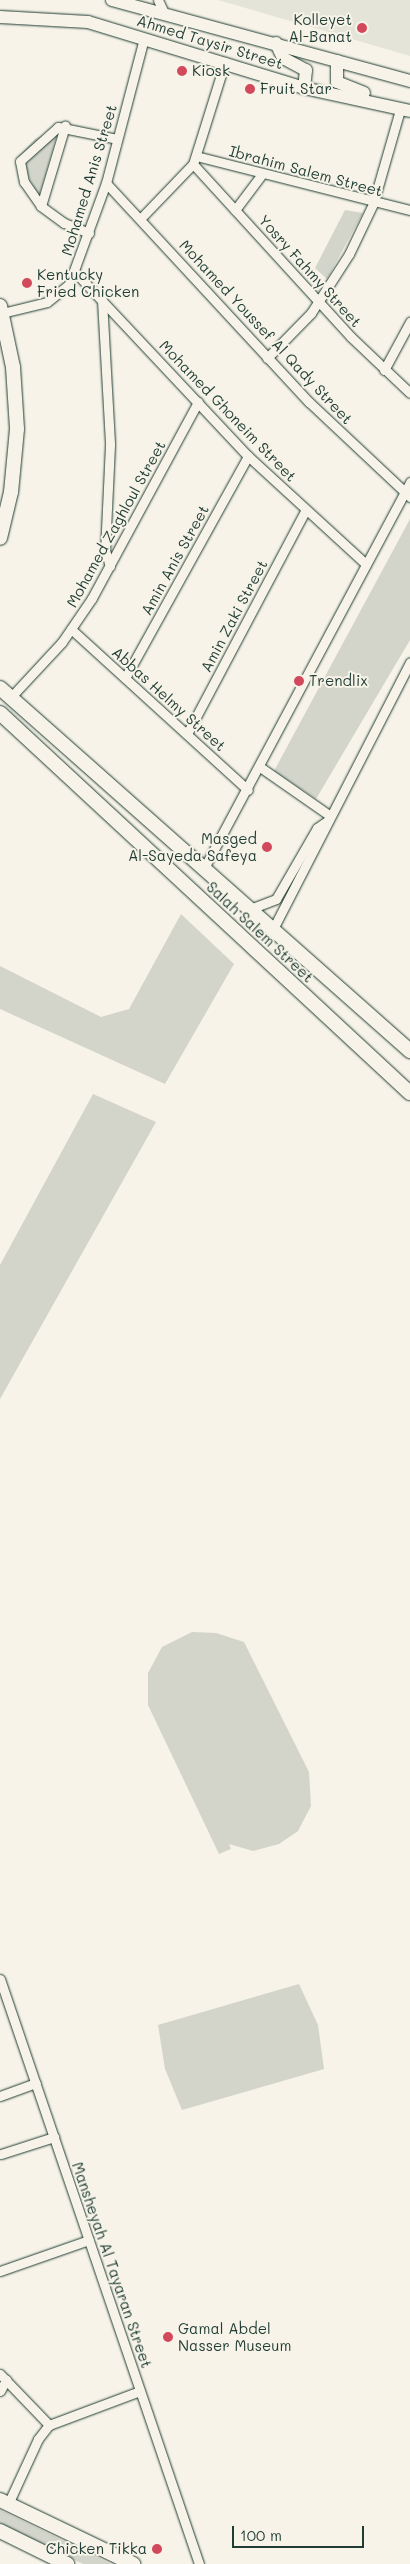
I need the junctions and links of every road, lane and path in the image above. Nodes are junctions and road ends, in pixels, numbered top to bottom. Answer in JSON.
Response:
{"nodes":[{"id":1,"x":112,"y":0,"type":"edge"},
{"id":2,"x":158,"y":0,"type":"edge"},
{"id":3,"x":138,"y":2,"type":"edge"},
{"id":4,"x":164,"y":13,"type":"junction"},
{"id":5,"x":0,"y":17,"type":"edge"},
{"id":6,"x":144,"y":38,"type":"junction"},
{"id":7,"x":276,"y":43,"type":"junction"},
{"id":8,"x":337,"y":61,"type":"junction"},
{"id":9,"x":225,"y":62,"type":"junction"},
{"id":10,"x":410,"y":81,"type":"edge"},
{"id":11,"x":304,"y":88,"type":"junction"},
{"id":12,"x":380,"y":105,"type":"junction"},
{"id":13,"x":405,"y":110,"type":"edge"},
{"id":14,"x":65,"y":126,"type":"junction"},
{"id":15,"x":118,"y":139,"type":"junction"},
{"id":16,"x":195,"y":160,"type":"junction"},
{"id":17,"x":262,"y":174,"type":"junction"},
{"id":18,"x":106,"y":183,"type":"junction"},
{"id":19,"x":373,"y":204,"type":"junction"},
{"id":20,"x":41,"y":206,"type":"junction"},
{"id":21,"x":235,"y":210,"type":"junction"},
{"id":22,"x":410,"y":210,"type":"edge"},
{"id":23,"x":141,"y":218,"type":"junction"},
{"id":24,"x":89,"y":233,"type":"junction"},
{"id":25,"x":76,"y":272,"type":"junction"},
{"id":26,"x":102,"y":300,"type":"junction"},
{"id":27,"x":319,"y":302,"type":"junction"},
{"id":28,"x":1,"y":310,"type":"edge"},
{"id":29,"x":410,"y":322,"type":"edge"},
{"id":30,"x":267,"y":358,"type":"junction"},
{"id":31,"x":384,"y":370,"type":"junction"},
{"id":32,"x":410,"y":393,"type":"edge"},
{"id":33,"x":198,"y":402,"type":"junction"},
{"id":34,"x":248,"y":456,"type":"junction"},
{"id":35,"x":410,"y":482,"type":"edge"},
{"id":36,"x":407,"y":494,"type":"edge"},
{"id":37,"x":305,"y":511,"type":"junction"},
{"id":38,"x":0,"y":538,"type":"edge"},
{"id":39,"x":366,"y":564,"type":"junction"},
{"id":40,"x":110,"y":566,"type":"junction"},
{"id":41,"x":71,"y":629,"type":"junction"},
{"id":42,"x":410,"y":662,"type":"edge"},
{"id":43,"x":125,"y":678,"type":"junction"},
{"id":44,"x":5,"y":693,"type":"edge"},
{"id":45,"x":0,"y":713,"type":"edge"},
{"id":46,"x":187,"y":734,"type":"junction"},
{"id":47,"x":260,"y":767,"type":"junction"},
{"id":48,"x":248,"y":790,"type":"junction"},
{"id":49,"x":328,"y":818,"type":"junction"},
{"id":50,"x":203,"y":870,"type":"junction"},
{"id":51,"x":250,"y":909,"type":"junction"},
{"id":52,"x":272,"y":929,"type":"junction"},
{"id":53,"x":410,"y":1051,"type":"edge"},
{"id":54,"x":407,"y":1085,"type":"edge"},
{"id":55,"x":0,"y":1979,"type":"edge"},
{"id":56,"x":36,"y":2084,"type":"junction"},
{"id":57,"x":0,"y":2096,"type":"edge"},
{"id":58,"x":54,"y":2137,"type":"junction"},
{"id":59,"x":1,"y":2154,"type":"edge"},
{"id":60,"x":89,"y":2240,"type":"junction"},
{"id":61,"x":0,"y":2271,"type":"edge"},
{"id":62,"x":3,"y":2377,"type":"edge"},
{"id":63,"x":0,"y":2391,"type":"edge"},
{"id":64,"x":140,"y":2391,"type":"junction"},
{"id":65,"x":49,"y":2425,"type":"junction"},
{"id":66,"x":4,"y":2502,"type":"edge"},
{"id":67,"x":0,"y":2531,"type":"edge"},
{"id":68,"x":198,"y":2563,"type":"edge"},
{"id":69,"x":67,"y":2564,"type":"edge"},
{"id":70,"x":133,"y":2564,"type":"edge"}],
"edges":[{"from":1,"to":3,"type":"main road","name":"Ahmed Taysir Street"},
{"from":2,"to":4,"type":"street"},
{"from":3,"to":4,"type":"main road","name":"Ahmed Taysir Street"},
{"from":4,"to":7,"type":"main road","name":"Ahmed Taysir Street"},
{"from":5,"to":6,"type":"main road","name":"Ahmed Taysir Street"},
{"from":6,"to":9,"type":"main road","name":"Ahmed Taysir Street"},
{"from":6,"to":15,"type":"street","name":"Mohamed Anis Street"},
{"from":7,"to":8,"type":"main road","name":"Ahmed Taysir Street"},
{"from":7,"to":11,"type":"main road"},
{"from":8,"to":10,"type":"main road","name":"Ahmed Taysir Street"},
{"from":8,"to":12,"type":"main road"},
{"from":9,"to":11,"type":"main road","name":"Ahmed Taysir Street"},
{"from":9,"to":16,"type":"street"},
{"from":11,"to":12,"type":"main road","name":"Ahmed Taysir Street"},
{"from":12,"to":13,"type":"main road","name":"Ahmed Taysir Street"},
{"from":13,"to":19,"type":"street"},
{"from":14,"to":15,"type":"street"},
{"from":14,"to":20,"type":"street"},
{"from":14,"to":20,"type":"street"},
{"from":15,"to":18,"type":"street","name":"Mohamed Anis Street"},
{"from":16,"to":17,"type":"street","name":"Ibrahim Salem Street"},
{"from":16,"to":21,"type":"street","name":"Yosry Fahmy Street"},
{"from":16,"to":23,"type":"street"},
{"from":17,"to":19,"type":"street","name":"Ibrahim Salem Street"},
{"from":17,"to":21,"type":"street"},
{"from":18,"to":23,"type":"street","name":"Mohamed Youssef Al Qady Street"},
{"from":18,"to":24,"type":"street","name":"Mohamed Anis Street"},
{"from":19,"to":22,"type":"street","name":"Ibrahim Salem Street"},
{"from":19,"to":27,"type":"street"},
{"from":20,"to":24,"type":"street"},
{"from":21,"to":27,"type":"street","name":"Yosry Fahmy Street"},
{"from":23,"to":30,"type":"street","name":"Mohamed Youssef Al Qady Street"},
{"from":24,"to":25,"type":"street","name":"Mohamed Anis Street"},
{"from":25,"to":26,"type":"street","name":"Mohamed Ghoneim Street"},
{"from":25,"to":28,"type":"street","name":"Mohamed Anis Street"},
{"from":26,"to":33,"type":"street","name":"Mohamed Ghoneim Street"},
{"from":26,"to":40,"type":"street"},
{"from":27,"to":30,"type":"street"},
{"from":27,"to":31,"type":"street","name":"Yosry Fahmy Street"},
{"from":28,"to":38,"type":"main road"},
{"from":29,"to":31,"type":"street"},
{"from":30,"to":36,"type":"street","name":"Mohamed Youssef Al Qady Street"},
{"from":31,"to":32,"type":"street","name":"Yosry Fahmy Street"},
{"from":33,"to":34,"type":"street","name":"Mohamed Ghoneim Street"},
{"from":33,"to":40,"type":"street","name":"Mohamed Zaghloul Street"},
{"from":34,"to":37,"type":"street","name":"Mohamed Ghoneim Street"},
{"from":34,"to":43,"type":"street","name":"Amin Anis Street"},
{"from":35,"to":36,"type":"street"},
{"from":36,"to":39,"type":"street"},
{"from":37,"to":39,"type":"street","name":"Mohamed Ghoneim Street"},
{"from":37,"to":46,"type":"street","name":"Amin Zaki Street"},
{"from":39,"to":47,"type":"street"},
{"from":40,"to":41,"type":"street","name":"Mohamed Zaghloul Street"},
{"from":41,"to":43,"type":"street","name":"Abbas Helmy Street"},
{"from":41,"to":44,"type":"street","name":"Mohamed Zaghloul Street"},
{"from":42,"to":49,"type":"street"},
{"from":43,"to":46,"type":"street","name":"Abbas Helmy Street"},
{"from":44,"to":50,"type":"main road","name":"Salah Salem Street"},
{"from":45,"to":54,"type":"main road","name":"Salah Salem Street"},
{"from":46,"to":48,"type":"street","name":"Abbas Helmy Street"},
{"from":47,"to":48,"type":"street"},
{"from":47,"to":49,"type":"street"},
{"from":48,"to":50,"type":"street"},
{"from":49,"to":51,"type":"street"},
{"from":49,"to":52,"type":"street"},
{"from":50,"to":51,"type":"main road","name":"Salah Salem Street"},
{"from":51,"to":52,"type":"main road","name":"Salah Salem Street"},
{"from":52,"to":53,"type":"main road","name":"Salah Salem Street"},
{"from":55,"to":56,"type":"street","name":"Mansheyah Al Tayaran Street"},
{"from":56,"to":57,"type":"street"},
{"from":56,"to":58,"type":"street","name":"Mansheyah Al Tayaran Street"},
{"from":58,"to":59,"type":"street"},
{"from":58,"to":60,"type":"street","name":"Mansheyah Al Tayaran Street"},
{"from":60,"to":61,"type":"street"},
{"from":60,"to":64,"type":"street","name":"Mansheyah Al Tayaran Street"},
{"from":62,"to":63,"type":"street"},
{"from":62,"to":65,"type":"street"},
{"from":64,"to":65,"type":"street"},
{"from":64,"to":68,"type":"street","name":"Mansheyah Al Tayaran Street"},
{"from":65,"to":66,"type":"street"},
{"from":66,"to":70,"type":"main road"},
{"from":67,"to":69,"type":"main road"}]}
